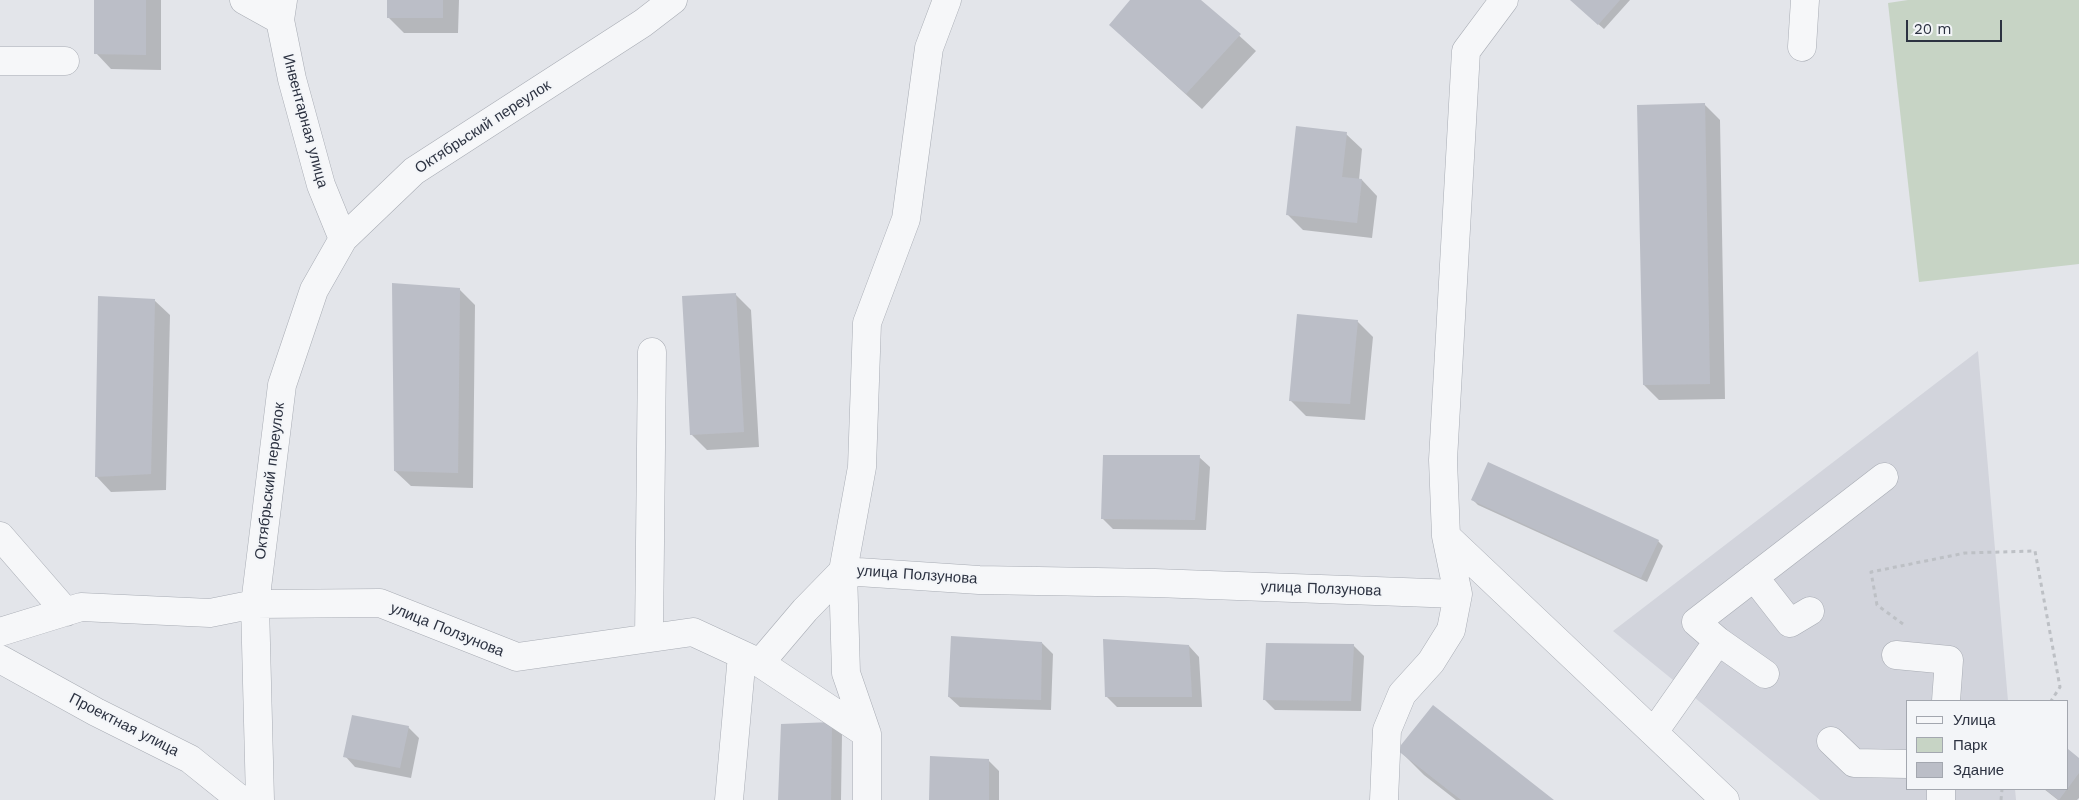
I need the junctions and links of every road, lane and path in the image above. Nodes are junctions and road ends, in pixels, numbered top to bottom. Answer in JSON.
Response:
{"nodes":[{"id":1,"x":244,"y":0,"type":"edge"},
{"id":2,"x":673,"y":0,"type":"edge"},
{"id":3,"x":947,"y":0,"type":"edge"},
{"id":4,"x":1504,"y":0,"type":"edge"},
{"id":5,"x":1804,"y":0,"type":"edge"},
{"id":6,"x":281,"y":10,"type":"edge"},
{"id":7,"x":1802,"y":47,"type":"dead end"},
{"id":8,"x":0,"y":61,"type":"edge"},
{"id":9,"x":65,"y":62,"type":"dead end"},
{"id":10,"x":343,"y":239,"type":"junction"},
{"id":11,"x":652,"y":352,"type":"dead end"},
{"id":12,"x":1884,"y":478,"type":"dead end"},
{"id":13,"x":0,"y":536,"type":"edge"},
{"id":14,"x":1446,"y":536,"type":"junction"},
{"id":15,"x":843,"y":571,"type":"junction"},
{"id":16,"x":1754,"y":577,"type":"junction"},
{"id":17,"x":1458,"y":594,"type":"junction"},
{"id":18,"x":255,"y":604,"type":"junction"},
{"id":19,"x":1810,"y":611,"type":"dead end"},
{"id":20,"x":66,"y":612,"type":"junction"},
{"id":21,"x":1908,"y":627,"type":"dead end"},
{"id":22,"x":0,"y":632,"type":"edge"},
{"id":23,"x":649,"y":638,"type":"junction"},
{"id":24,"x":1718,"y":641,"type":"junction"},
{"id":25,"x":1896,"y":655,"type":"dead end"},
{"id":26,"x":0,"y":659,"type":"edge"},
{"id":27,"x":751,"y":659,"type":"junction"},
{"id":28,"x":1765,"y":674,"type":"dead end"},
{"id":29,"x":1946,"y":700,"type":"edge"},
{"id":30,"x":2052,"y":700,"type":"edge"},
{"id":31,"x":1654,"y":732,"type":"junction"},
{"id":32,"x":867,"y":734,"type":"junction"},
{"id":33,"x":1831,"y":741,"type":"dead end"},
{"id":34,"x":1906,"y":764,"type":"edge"},
{"id":35,"x":241,"y":800,"type":"edge"},
{"id":36,"x":260,"y":800,"type":"edge"},
{"id":37,"x":729,"y":800,"type":"edge"},
{"id":38,"x":867,"y":800,"type":"edge"},
{"id":39,"x":1384,"y":800,"type":"edge"},
{"id":40,"x":1725,"y":800,"type":"edge"}],
"edges":[{"from":1,"to":6,"type":"street"},
{"from":2,"to":10,"type":"street","name":"Октябрьский переулок"},
{"from":3,"to":15,"type":"street"},
{"from":4,"to":14,"type":"street"},
{"from":5,"to":7,"type":"street"},
{"from":6,"to":10,"type":"street","name":"Инвентарная улица"},
{"from":8,"to":9,"type":"street"},
{"from":10,"to":18,"type":"street","name":"Октябрьский переулок"},
{"from":11,"to":23,"type":"street"},
{"from":12,"to":16,"type":"street"},
{"from":13,"to":20,"type":"street"},
{"from":14,"to":17,"type":"street"},
{"from":14,"to":31,"type":"street"},
{"from":15,"to":17,"type":"street","name":"улица Ползунова"},
{"from":15,"to":27,"type":"street","name":"улица Ползунова"},
{"from":15,"to":32,"type":"street"},
{"from":16,"to":19,"type":"street"},
{"from":16,"to":24,"type":"street"},
{"from":17,"to":39,"type":"street"},
{"from":18,"to":20,"type":"street","name":"улица Ползунова"},
{"from":18,"to":23,"type":"street","name":"улица Ползунова"},
{"from":18,"to":36,"type":"street","name":"Октябрьский переулок"},
{"from":20,"to":22,"type":"street","name":"улица Ползунова"},
{"from":21,"to":30,"type":"path"},
{"from":23,"to":27,"type":"street","name":"улица Ползунова"},
{"from":24,"to":28,"type":"street"},
{"from":24,"to":31,"type":"street"},
{"from":25,"to":29,"type":"street"},
{"from":26,"to":35,"type":"street","name":"Проектная улица"},
{"from":27,"to":32,"type":"street"},
{"from":27,"to":37,"type":"street"},
{"from":31,"to":40,"type":"street"},
{"from":32,"to":38,"type":"street"},
{"from":33,"to":34,"type":"street"}]}
